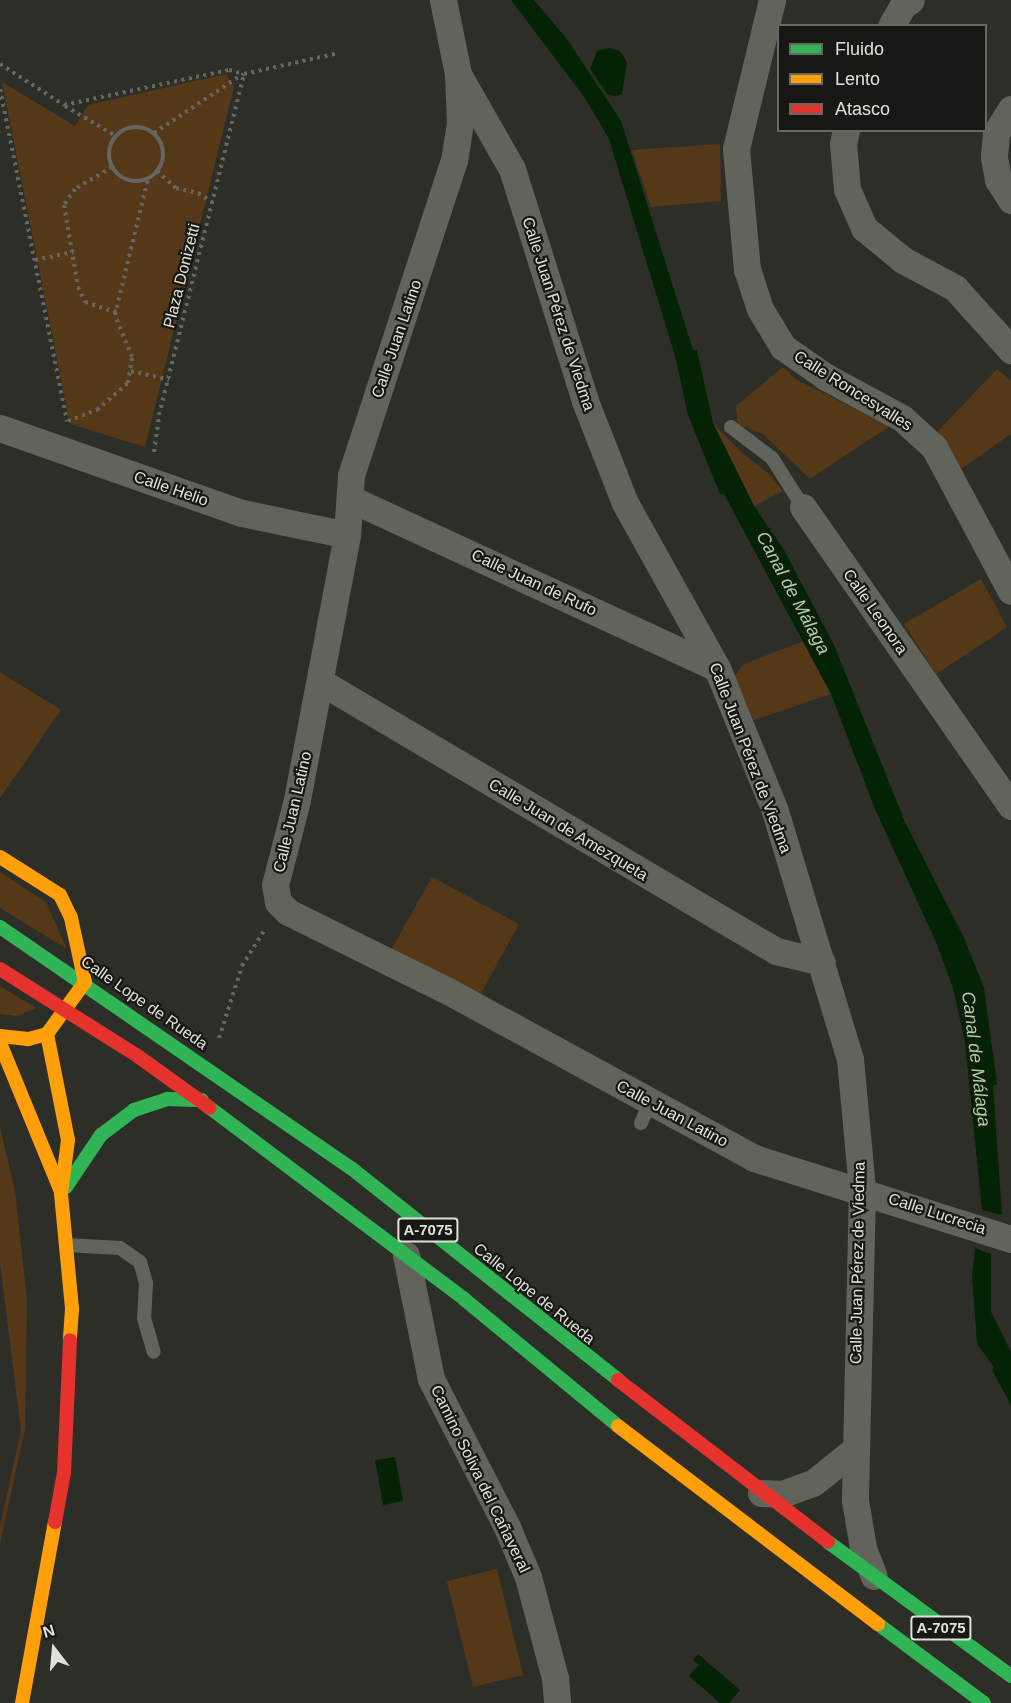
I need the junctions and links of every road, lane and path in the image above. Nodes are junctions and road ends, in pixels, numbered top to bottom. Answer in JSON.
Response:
{"nodes":[{"id":1,"x":443,"y":0,"type":"edge"},
{"id":2,"x":772,"y":0,"type":"edge"},
{"id":3,"x":911,"y":0,"type":"edge"},
{"id":4,"x":892,"y":24,"type":"edge"},
{"id":5,"x":339,"y":53,"type":"dead end"},
{"id":6,"x":0,"y":64,"type":"edge"},
{"id":7,"x":244,"y":74,"type":"junction"},
{"id":8,"x":458,"y":74,"type":"junction"},
{"id":9,"x":0,"y":89,"type":"edge"},
{"id":10,"x":64,"y":105,"type":"junction"},
{"id":11,"x":1011,"y":109,"type":"edge"},
{"id":12,"x":846,"y":132,"type":"edge"},
{"id":13,"x":154,"y":133,"type":"junction"},
{"id":14,"x":116,"y":136,"type":"junction"},
{"id":15,"x":454,"y":160,"type":"junction"},
{"id":16,"x":112,"y":167,"type":"junction"},
{"id":17,"x":512,"y":169,"type":"junction"},
{"id":18,"x":157,"y":171,"type":"junction"},
{"id":19,"x":148,"y":179,"type":"junction"},
{"id":20,"x":1011,"y":200,"type":"edge"},
{"id":21,"x":213,"y":202,"type":"junction"},
{"id":22,"x":73,"y":252,"type":"junction"},
{"id":23,"x":35,"y":261,"type":"junction"},
{"id":24,"x":116,"y":312,"type":"junction"},
{"id":25,"x":1011,"y":350,"type":"edge"},
{"id":26,"x":131,"y":371,"type":"junction"},
{"id":27,"x":169,"y":380,"type":"junction"},
{"id":28,"x":67,"y":421,"type":"junction"},
{"id":29,"x":730,"y":427,"type":"dead end"},
{"id":30,"x":0,"y":428,"type":"edge"},
{"id":31,"x":60,"y":450,"type":"junction"},
{"id":32,"x":158,"y":484,"type":"junction"},
{"id":33,"x":351,"y":499,"type":"junction"},
{"id":34,"x":802,"y":507,"type":"joint"},
{"id":35,"x":347,"y":535,"type":"junction"},
{"id":36,"x":1011,"y":591,"type":"edge"},
{"id":37,"x":717,"y":668,"type":"junction"},
{"id":38,"x":321,"y":682,"type":"junction"},
{"id":39,"x":1011,"y":806,"type":"edge"},
{"id":40,"x":0,"y":857,"type":"edge"},
{"id":41,"x":269,"y":922,"type":"dead end"},
{"id":42,"x":0,"y":927,"type":"edge"},
{"id":43,"x":822,"y":962,"type":"junction"},
{"id":44,"x":0,"y":969,"type":"edge"},
{"id":45,"x":85,"y":982,"type":"junction"},
{"id":46,"x":68,"y":1010,"type":"junction"},
{"id":47,"x":47,"y":1034,"type":"junction"},
{"id":48,"x":0,"y":1036,"type":"edge"},
{"id":49,"x":218,"y":1041,"type":"dead end"},
{"id":50,"x":0,"y":1043,"type":"edge"},
{"id":51,"x":202,"y":1100,"type":"junction"},
{"id":52,"x":862,"y":1189,"type":"junction"},
{"id":53,"x":61,"y":1194,"type":"junction"},
{"id":54,"x":1011,"y":1239,"type":"edge"},
{"id":55,"x":66,"y":1245,"type":"junction"},
{"id":56,"x":406,"y":1255,"type":"junction"},
{"id":57,"x":154,"y":1352,"type":"dead end"},
{"id":58,"x":853,"y":1451,"type":"junction"},
{"id":59,"x":761,"y":1493,"type":"junction"},
{"id":60,"x":873,"y":1576,"type":"junction"},
{"id":61,"x":1011,"y":1676,"type":"edge"},
{"id":62,"x":22,"y":1703,"type":"edge"},
{"id":63,"x":557,"y":1703,"type":"edge"},
{"id":64,"x":984,"y":1703,"type":"edge"}],
"edges":[{"from":1,"to":8,"type":"street","name":"Calle Juan Pérez de Viedma"},
{"from":2,"to":36,"type":"street","name":"Calle Roncesvalles"},
{"from":3,"to":4,"type":"street"},
{"from":5,"to":7,"type":"path"},
{"from":6,"to":10,"type":"path"},
{"from":7,"to":10,"type":"path"},
{"from":7,"to":13,"type":"path"},
{"from":7,"to":21,"type":"path","name":"Plaza Donizetti"},
{"from":8,"to":15,"type":"street","name":"Calle Juan Pérez de Viedma"},
{"from":8,"to":17,"type":"street","name":"Calle Juan Pérez de Viedma"},
{"from":9,"to":23,"type":"path"},
{"from":10,"to":14,"type":"path"},
{"from":11,"to":20,"type":"street"},
{"from":12,"to":25,"type":"street"},
{"from":13,"to":14,"type":"path"},
{"from":13,"to":18,"type":"path"},
{"from":14,"to":16,"type":"path"},
{"from":15,"to":17,"type":"street","name":"Calle Juan Pérez de Viedma"},
{"from":15,"to":33,"type":"street","name":"Calle Juan Latino"},
{"from":16,"to":19,"type":"path"},
{"from":16,"to":22,"type":"path"},
{"from":17,"to":37,"type":"street","name":"Calle Juan Pérez de Viedma"},
{"from":18,"to":19,"type":"path"},
{"from":18,"to":21,"type":"path"},
{"from":19,"to":24,"type":"path"},
{"from":21,"to":27,"type":"path","name":"Plaza Donizetti"},
{"from":22,"to":23,"type":"path"},
{"from":22,"to":24,"type":"path"},
{"from":23,"to":28,"type":"path"},
{"from":24,"to":26,"type":"path"},
{"from":26,"to":27,"type":"path"},
{"from":26,"to":28,"type":"path"},
{"from":27,"to":32,"type":"path","name":"Plaza Donizetti"},
{"from":28,"to":31,"type":"path"},
{"from":29,"to":34,"type":"lane","name":"Calle Leonora"},
{"from":30,"to":31,"type":"street","name":"Calle Helio"},
{"from":31,"to":32,"type":"street","name":"Calle Helio"},
{"from":32,"to":35,"type":"street","name":"Calle Helio"},
{"from":33,"to":35,"type":"street","name":"Calle Juan Latino"},
{"from":33,"to":37,"type":"street","name":"Calle Juan de Rufo"},
{"from":34,"to":39,"type":"street","name":"Calle Leonora"},
{"from":35,"to":38,"type":"street","name":"Calle Juan Latino"},
{"from":37,"to":43,"type":"street","name":"Calle Juan Pérez de Viedma"},
{"from":38,"to":43,"type":"street","name":"Calle Juan de Amezqueta"},
{"from":38,"to":52,"type":"street","name":"Calle Juan Latino"},
{"from":40,"to":45,"type":"main road"},
{"from":41,"to":49,"type":"path"},
{"from":42,"to":45,"type":"main road","name":"Calle Lope de Rueda","number":"A-7075"},
{"from":43,"to":52,"type":"street","name":"Calle Juan Pérez de Viedma"},
{"from":44,"to":46,"type":"main road","number":"A-7075"},
{"from":45,"to":46,"type":"main road"},
{"from":45,"to":59,"type":"main road","name":"Calle Lope de Rueda","number":"A-7075"},
{"from":46,"to":47,"type":"main road"},
{"from":46,"to":51,"type":"main road","number":"A-7075"},
{"from":47,"to":48,"type":"main road"},
{"from":47,"to":53,"type":"main road"},
{"from":50,"to":53,"type":"main road"},
{"from":51,"to":53,"type":"main road"},
{"from":51,"to":56,"type":"main road","number":"A-7075"},
{"from":52,"to":54,"type":"street","name":"Calle Lucrecia"},
{"from":52,"to":58,"type":"street","name":"Calle Juan Pérez de Viedma"},
{"from":53,"to":55,"type":"main road"},
{"from":55,"to":57,"type":"lane"},
{"from":55,"to":62,"type":"main road"},
{"from":56,"to":63,"type":"street","name":"Camino Soliva del Cañaveral"},
{"from":56,"to":64,"type":"main road","number":"A-7075"},
{"from":58,"to":59,"type":"street"},
{"from":58,"to":60,"type":"street","name":"Calle Juan Pérez de Viedma"},
{"from":59,"to":60,"type":"main road","name":"Calle Lope de Rueda","number":"A-7075"},
{"from":60,"to":61,"type":"main road","name":"Calle Lope de Rueda","number":"A-7075"}]}
